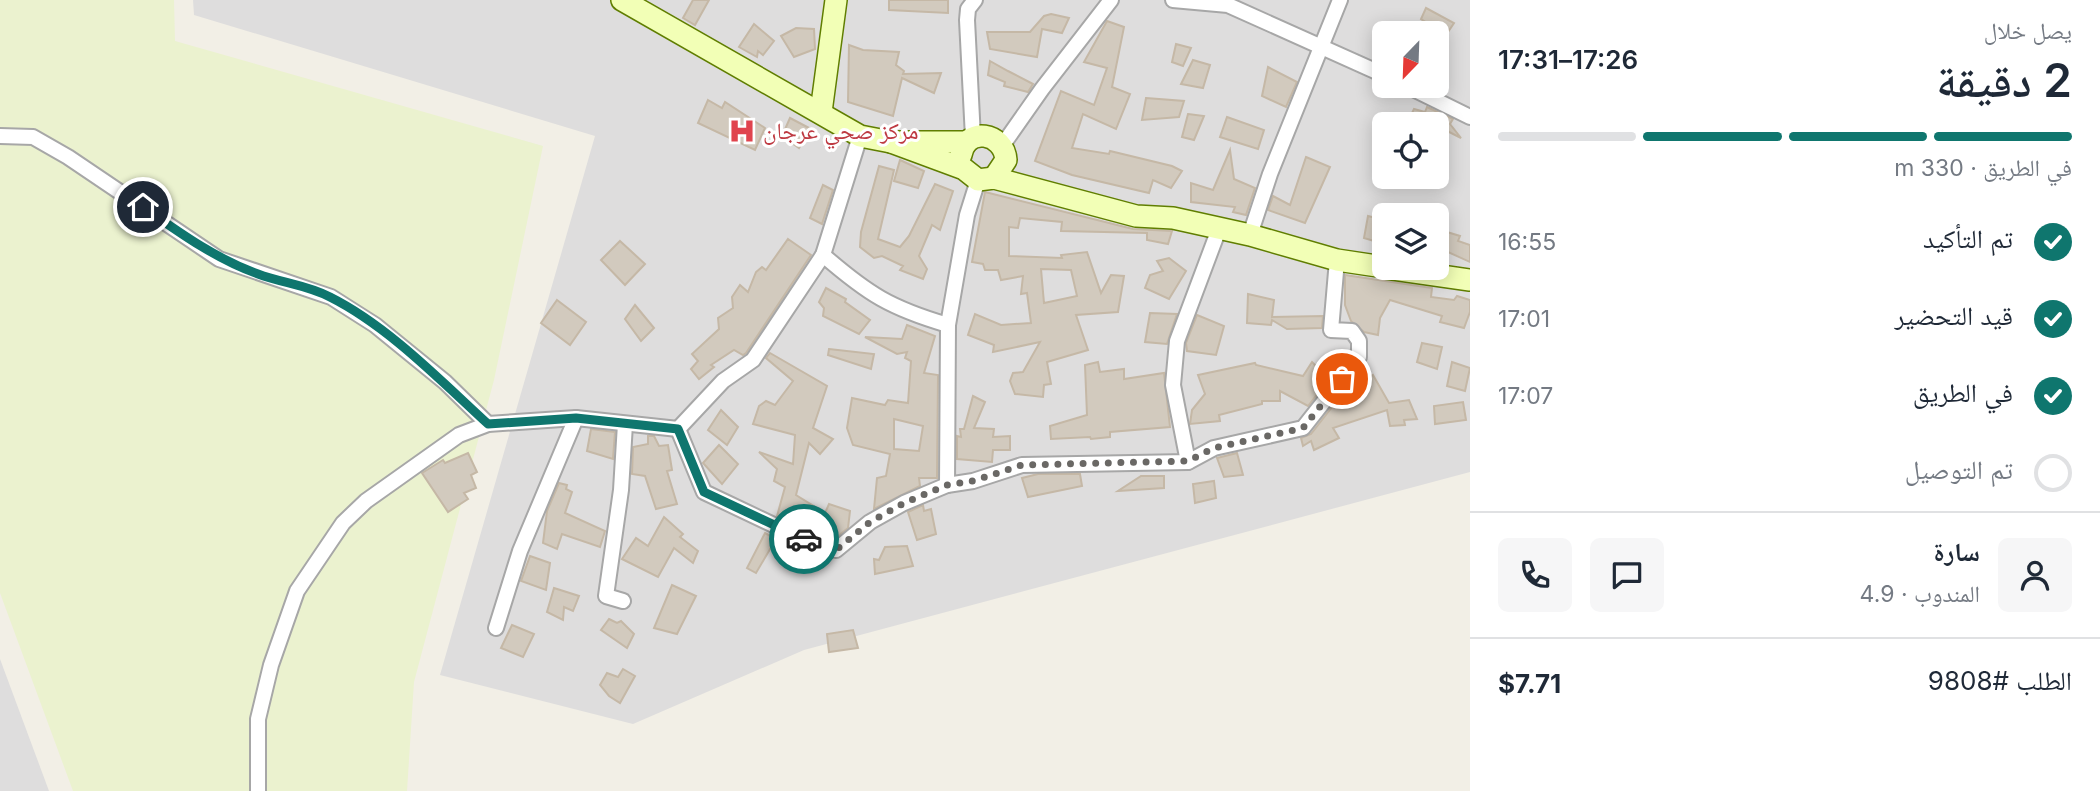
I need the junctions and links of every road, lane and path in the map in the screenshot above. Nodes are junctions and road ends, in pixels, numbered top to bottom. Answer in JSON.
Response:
{"nodes":[{"id":1,"x":622,"y":0,"type":"edge"},
{"id":2,"x":836,"y":0,"type":"edge"},
{"id":3,"x":975,"y":0,"type":"edge"},
{"id":4,"x":1111,"y":0,"type":"edge"},
{"id":5,"x":1173,"y":0,"type":"edge"},
{"id":6,"x":1340,"y":0,"type":"edge"},
{"id":7,"x":1321,"y":45,"type":"junction"},
{"id":8,"x":1372,"y":69,"type":"edge"},
{"id":9,"x":1431,"y":98,"type":"edge"},
{"id":10,"x":821,"y":112,"type":"junction"},
{"id":11,"x":1470,"y":117,"type":"edge"},
{"id":12,"x":0,"y":136,"type":"edge"},
{"id":13,"x":860,"y":136,"type":"junction"},
{"id":14,"x":970,"y":140,"type":"junction"},
{"id":15,"x":891,"y":142,"type":"junction"},
{"id":16,"x":1002,"y":146,"type":"junction"},
{"id":17,"x":978,"y":175,"type":"junction"},
{"id":18,"x":1219,"y":229,"type":"junction"},
{"id":19,"x":1250,"y":235,"type":"junction"},
{"id":20,"x":823,"y":254,"type":"junction"},
{"id":21,"x":1337,"y":260,"type":"junction"},
{"id":22,"x":1372,"y":266,"type":"edge"},
{"id":23,"x":1449,"y":277,"type":"edge"},
{"id":24,"x":1470,"y":280,"type":"edge"},
{"id":25,"x":948,"y":325,"type":"junction"},
{"id":26,"x":576,"y":418,"type":"junction"},
{"id":27,"x":488,"y":424,"type":"junction"},
{"id":28,"x":625,"y":424,"type":"junction"},
{"id":29,"x":678,"y":429,"type":"junction"},
{"id":30,"x":1188,"y":461,"type":"junction"},
{"id":31,"x":947,"y":485,"type":"junction"},
{"id":32,"x":623,"y":601,"type":"dead end"},
{"id":33,"x":496,"y":628,"type":"dead end"},
{"id":34,"x":258,"y":791,"type":"edge"}],
"edges":[{"from":1,"to":10,"type":"street"},
{"from":2,"to":10,"type":"street"},
{"from":3,"to":14,"type":"street"},
{"from":4,"to":16,"type":"street"},
{"from":5,"to":7,"type":"street"},
{"from":6,"to":7,"type":"street"},
{"from":7,"to":8,"type":"street"},
{"from":7,"to":19,"type":"street"},
{"from":9,"to":11,"type":"street"},
{"from":10,"to":13,"type":"street"},
{"from":12,"to":27,"type":"street"},
{"from":13,"to":15,"type":"street"},
{"from":13,"to":20,"type":"street"},
{"from":14,"to":15,"type":"street"},
{"from":14,"to":16,"type":"street"},
{"from":14,"to":17,"type":"street"},
{"from":15,"to":17,"type":"street"},
{"from":16,"to":17,"type":"street"},
{"from":17,"to":18,"type":"street"},
{"from":17,"to":25,"type":"street"},
{"from":18,"to":19,"type":"street"},
{"from":18,"to":30,"type":"street"},
{"from":19,"to":21,"type":"street"},
{"from":20,"to":25,"type":"street"},
{"from":20,"to":29,"type":"street"},
{"from":21,"to":22,"type":"street"},
{"from":21,"to":30,"type":"street"},
{"from":23,"to":24,"type":"street"},
{"from":25,"to":31,"type":"street"},
{"from":26,"to":27,"type":"street"},
{"from":26,"to":28,"type":"street"},
{"from":26,"to":33,"type":"street"},
{"from":27,"to":34,"type":"street"},
{"from":28,"to":29,"type":"street"},
{"from":28,"to":32,"type":"street"},
{"from":29,"to":31,"type":"street"},
{"from":30,"to":31,"type":"street"}]}
